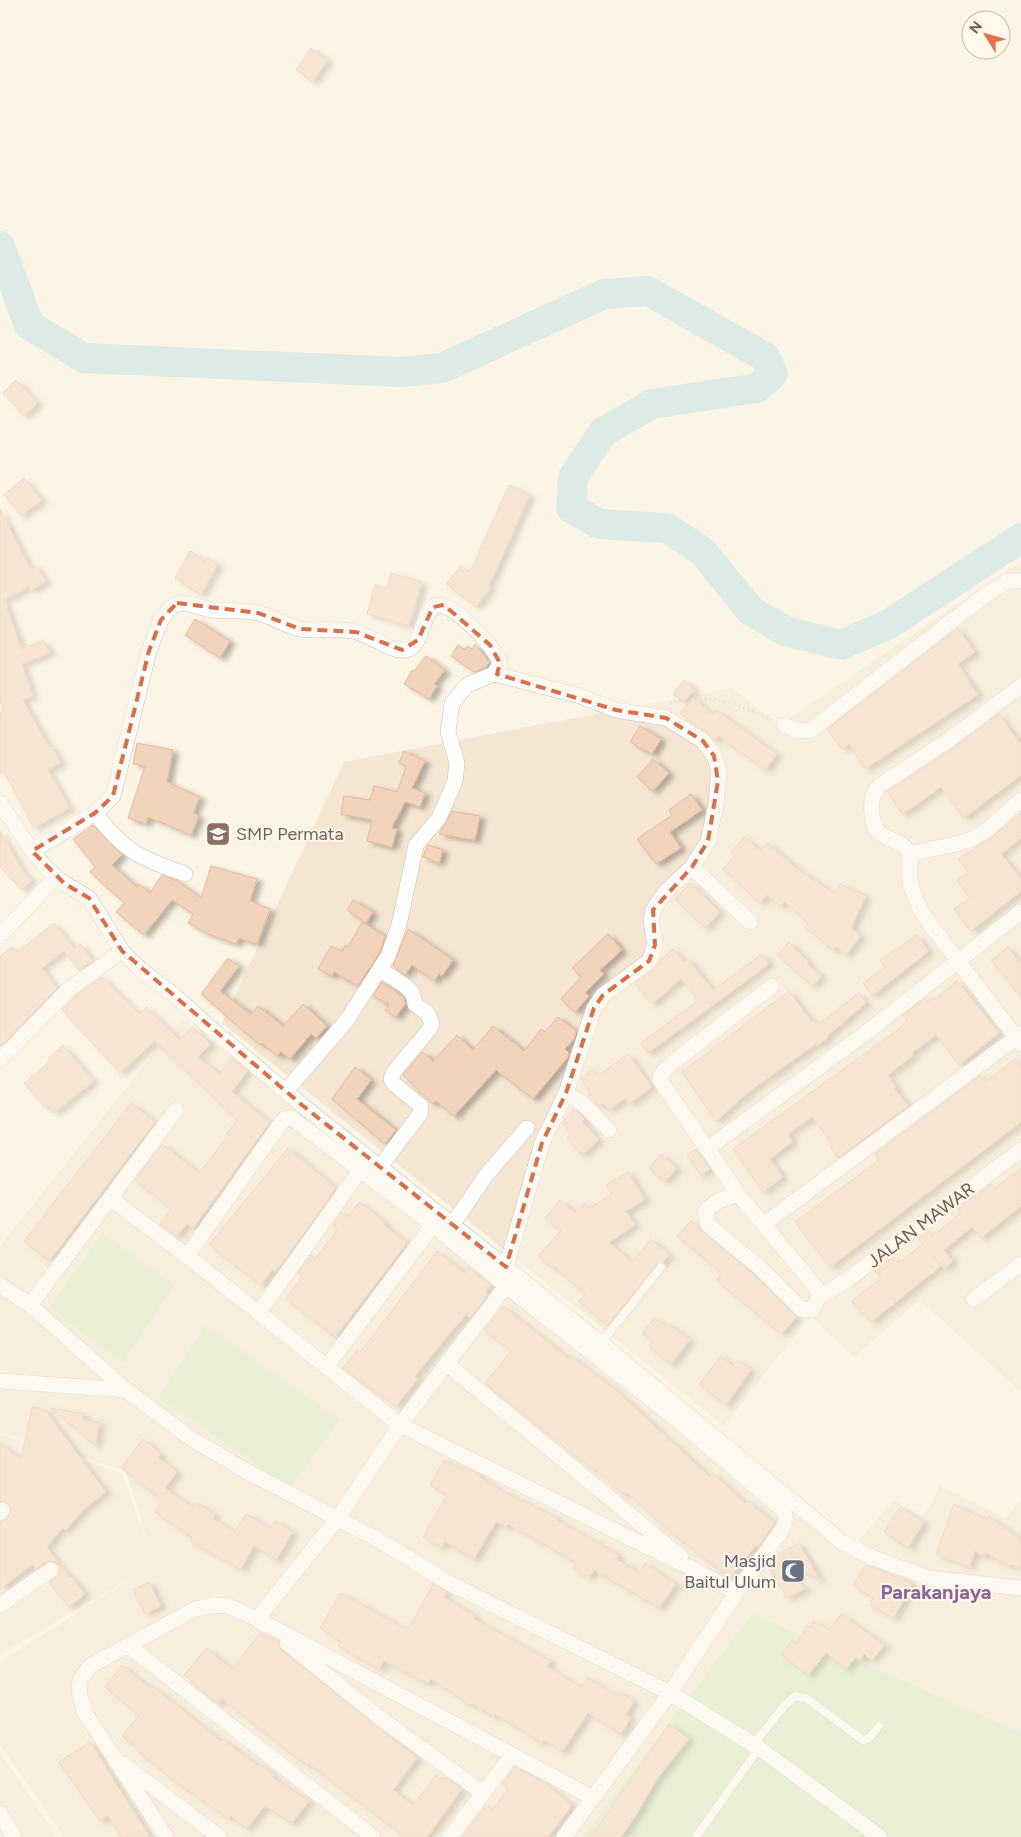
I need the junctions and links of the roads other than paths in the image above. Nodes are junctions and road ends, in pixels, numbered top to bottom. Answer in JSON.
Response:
{"nodes":[{"id":1,"x":1021,"y":581,"type":"edge"},
{"id":2,"x":494,"y":674,"type":"junction"},
{"id":3,"x":1021,"y":686,"type":"edge"},
{"id":4,"x":784,"y":725,"type":"road end"},
{"id":5,"x":1021,"y":800,"type":"edge"},
{"id":6,"x":2,"y":811,"type":"edge"},
{"id":7,"x":95,"y":813,"type":"junction"},
{"id":8,"x":32,"y":852,"type":"junction"},
{"id":9,"x":910,"y":854,"type":"junction"},
{"id":10,"x":692,"y":866,"type":"junction"},
{"id":11,"x":185,"y":874,"type":"dead end"},
{"id":12,"x":56,"y":877,"type":"junction"},
{"id":13,"x":1021,"y":912,"type":"edge"},
{"id":14,"x":750,"y":922,"type":"dead end"},
{"id":15,"x":0,"y":936,"type":"edge"},
{"id":16,"x":122,"y":951,"type":"junction"},
{"id":17,"x":958,"y":960,"type":"junction"},
{"id":18,"x":381,"y":970,"type":"junction"},
{"id":19,"x":772,"y":986,"type":"dead end"},
{"id":20,"x":1020,"y":1038,"type":"edge"},
{"id":21,"x":0,"y":1060,"type":"edge"},
{"id":22,"x":286,"y":1091,"type":"junction"},
{"id":23,"x":566,"y":1092,"type":"junction"},
{"id":24,"x":176,"y":1110,"type":"dead end"},
{"id":25,"x":527,"y":1128,"type":"dead end"},
{"id":26,"x":609,"y":1130,"type":"dead end"},
{"id":27,"x":708,"y":1148,"type":"junction"},
{"id":28,"x":1021,"y":1150,"type":"edge"},
{"id":29,"x":379,"y":1168,"type":"junction"},
{"id":30,"x":360,"y":1169,"type":"junction"},
{"id":31,"x":738,"y":1194,"type":"junction"},
{"id":32,"x":111,"y":1199,"type":"junction"},
{"id":33,"x":764,"y":1224,"type":"junction"},
{"id":34,"x":433,"y":1225,"type":"junction"},
{"id":35,"x":452,"y":1225,"type":"junction"},
{"id":36,"x":188,"y":1256,"type":"junction"},
{"id":37,"x":1021,"y":1264,"type":"edge"},
{"id":38,"x":506,"y":1267,"type":"junction"},
{"id":39,"x":661,"y":1267,"type":"dead end"},
{"id":40,"x":0,"y":1286,"type":"edge"},
{"id":41,"x":506,"y":1286,"type":"junction"},
{"id":42,"x":819,"y":1297,"type":"junction"},
{"id":43,"x":974,"y":1299,"type":"dead end"},
{"id":44,"x":30,"y":1305,"type":"junction"},
{"id":45,"x":259,"y":1312,"type":"junction"},
{"id":46,"x":601,"y":1343,"type":"junction"},
{"id":47,"x":447,"y":1364,"type":"junction"},
{"id":48,"x":326,"y":1367,"type":"junction"},
{"id":49,"x":0,"y":1381,"type":"edge"},
{"id":50,"x":126,"y":1390,"type":"junction"},
{"id":51,"x":400,"y":1425,"type":"junction"},
{"id":52,"x":338,"y":1518,"type":"junction"},
{"id":53,"x":51,"y":1570,"type":"dead end"},
{"id":54,"x":695,"y":1570,"type":"junction"},
{"id":55,"x":1021,"y":1588,"type":"edge"},
{"id":56,"x":736,"y":1593,"type":"junction"},
{"id":57,"x":0,"y":1605,"type":"edge"},
{"id":58,"x":257,"y":1619,"type":"junction"},
{"id":59,"x":129,"y":1646,"type":"junction"},
{"id":60,"x":670,"y":1693,"type":"junction"},
{"id":61,"x":879,"y":1726,"type":"dead end"},
{"id":62,"x":756,"y":1746,"type":"junction"},
{"id":63,"x":512,"y":1755,"type":"junction"},
{"id":64,"x":114,"y":1757,"type":"junction"},
{"id":65,"x":484,"y":1793,"type":"junction"},
{"id":66,"x":593,"y":1798,"type":"junction"},
{"id":67,"x":0,"y":1813,"type":"edge"},
{"id":68,"x":14,"y":1837,"type":"edge"},
{"id":69,"x":166,"y":1837,"type":"edge"},
{"id":70,"x":219,"y":1837,"type":"edge"},
{"id":71,"x":373,"y":1837,"type":"edge"},
{"id":72,"x":450,"y":1837,"type":"edge"},
{"id":73,"x":564,"y":1837,"type":"edge"},
{"id":74,"x":696,"y":1837,"type":"edge"},
{"id":75,"x":880,"y":1837,"type":"edge"}],
"edges":[{"from":1,"to":4,"type":"street"},
{"from":2,"to":7,"type":"street"},
{"from":2,"to":10,"type":"street"},
{"from":2,"to":18,"type":"street"},
{"from":3,"to":9,"type":"street"},
{"from":5,"to":9,"type":"street"},
{"from":6,"to":8,"type":"street"},
{"from":7,"to":8,"type":"street"},
{"from":7,"to":11,"type":"street"},
{"from":8,"to":12,"type":"street"},
{"from":9,"to":17,"type":"street"},
{"from":10,"to":14,"type":"street"},
{"from":10,"to":23,"type":"street"},
{"from":12,"to":15,"type":"street"},
{"from":12,"to":16,"type":"street"},
{"from":13,"to":17,"type":"street"},
{"from":16,"to":21,"type":"street"},
{"from":16,"to":22,"type":"street"},
{"from":17,"to":20,"type":"street"},
{"from":17,"to":27,"type":"street"},
{"from":18,"to":22,"type":"street"},
{"from":18,"to":29,"type":"street"},
{"from":19,"to":27,"type":"street"},
{"from":20,"to":33,"type":"street"},
{"from":22,"to":29,"type":"street"},
{"from":23,"to":26,"type":"street"},
{"from":23,"to":38,"type":"street"},
{"from":24,"to":32,"type":"street"},
{"from":25,"to":35,"type":"street"},
{"from":27,"to":31,"type":"street"},
{"from":28,"to":42,"type":"street","name":"JALAN MAWAR"},
{"from":29,"to":35,"type":"street"},
{"from":30,"to":34,"type":"street"},
{"from":30,"to":36,"type":"street"},
{"from":30,"to":45,"type":"street"},
{"from":31,"to":33,"type":"street"},
{"from":31,"to":42,"type":"street","name":"JALAN MAWAR"},
{"from":32,"to":36,"type":"street"},
{"from":32,"to":44,"type":"street"},
{"from":33,"to":42,"type":"street"},
{"from":34,"to":41,"type":"street"},
{"from":34,"to":48,"type":"street"},
{"from":35,"to":38,"type":"street"},
{"from":36,"to":45,"type":"street"},
{"from":37,"to":43,"type":"street"},
{"from":38,"to":46,"type":"street"},
{"from":39,"to":46,"type":"lane"},
{"from":40,"to":44,"type":"street"},
{"from":41,"to":47,"type":"street"},
{"from":41,"to":56,"type":"street"},
{"from":44,"to":50,"type":"street"},
{"from":45,"to":48,"type":"street"},
{"from":46,"to":55,"type":"street"},
{"from":47,"to":51,"type":"street"},
{"from":47,"to":54,"type":"street"},
{"from":48,"to":51,"type":"street"},
{"from":49,"to":50,"type":"street"},
{"from":50,"to":52,"type":"street"},
{"from":51,"to":52,"type":"street"},
{"from":51,"to":54,"type":"street"},
{"from":52,"to":58,"type":"street"},
{"from":52,"to":60,"type":"street"},
{"from":53,"to":57,"type":"street"},
{"from":54,"to":56,"type":"street"},
{"from":56,"to":60,"type":"street"},
{"from":58,"to":59,"type":"street"},
{"from":58,"to":63,"type":"street"},
{"from":58,"to":65,"type":"street"},
{"from":59,"to":64,"type":"street"},
{"from":59,"to":71,"type":"street"},
{"from":60,"to":62,"type":"street"},
{"from":60,"to":66,"type":"street"},
{"from":61,"to":62,"type":"lane"},
{"from":62,"to":74,"type":"lane"},
{"from":62,"to":75,"type":"street"},
{"from":63,"to":65,"type":"street"},
{"from":63,"to":66,"type":"street"},
{"from":64,"to":69,"type":"street"},
{"from":64,"to":70,"type":"street"},
{"from":65,"to":72,"type":"street"},
{"from":66,"to":73,"type":"street"},
{"from":67,"to":68,"type":"street"}]}
